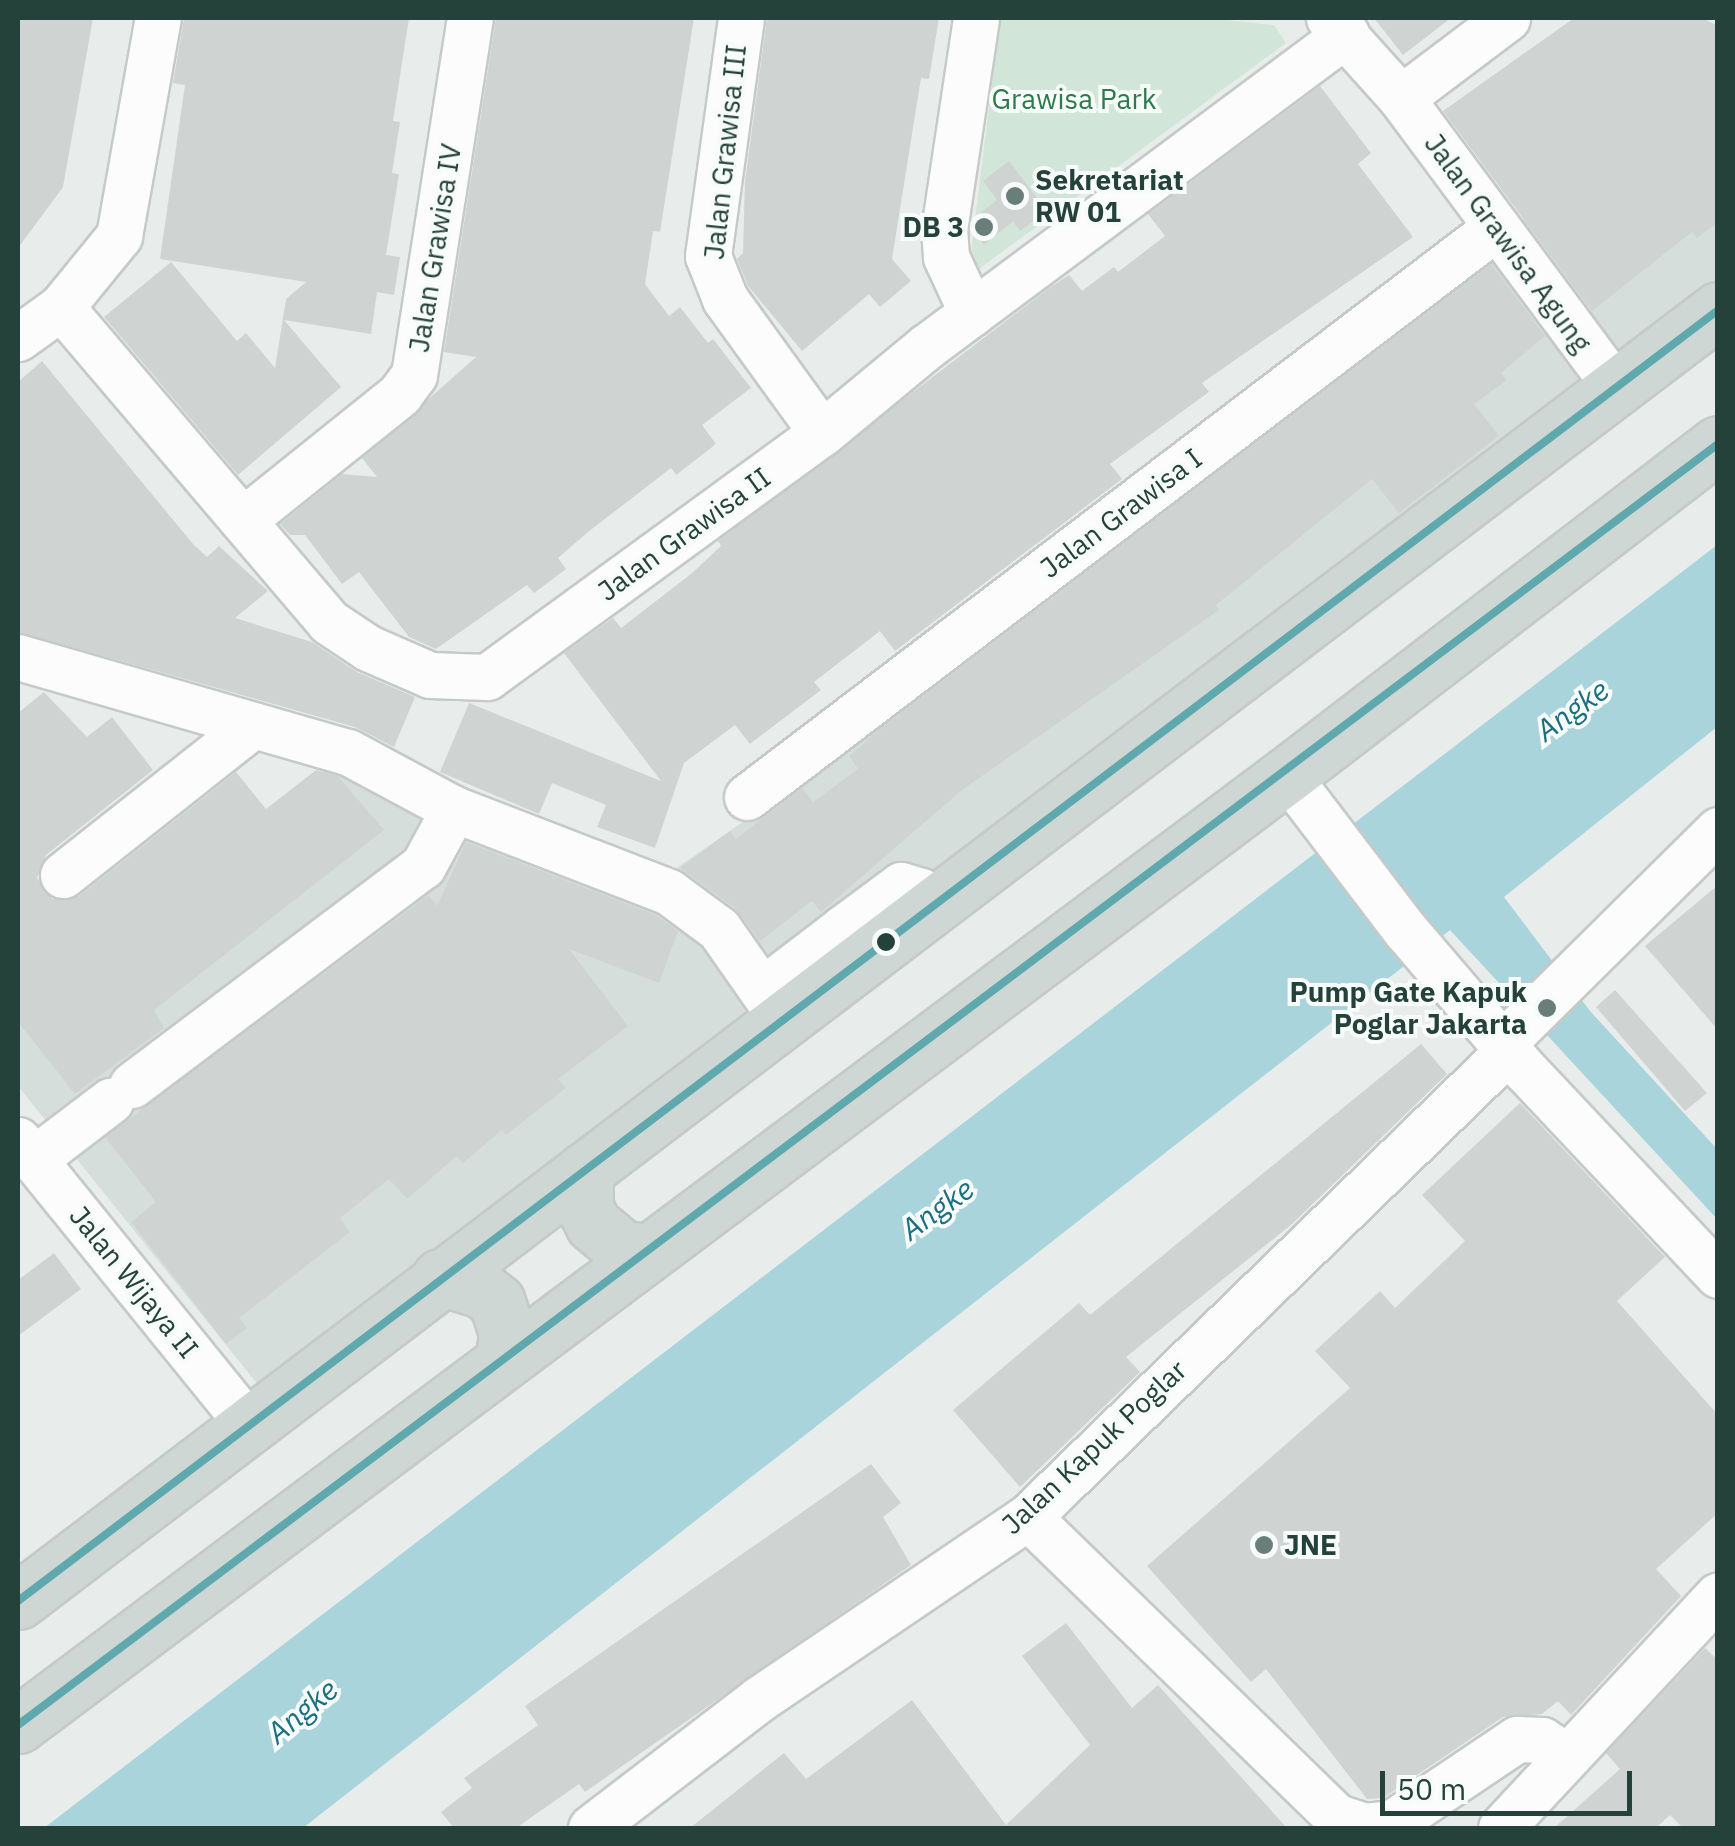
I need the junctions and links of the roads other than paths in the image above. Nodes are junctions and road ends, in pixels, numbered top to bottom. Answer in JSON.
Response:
{"nodes":[{"id":1,"x":158,"y":18,"type":"edge"},
{"id":2,"x":470,"y":18,"type":"edge"},
{"id":3,"x":740,"y":18,"type":"edge"},
{"id":4,"x":976,"y":18,"type":"edge"},
{"id":5,"x":1507,"y":18,"type":"edge"},
{"id":6,"x":1337,"y":26,"type":"edge"},
{"id":7,"x":1402,"y":98,"type":"junction"},
{"id":8,"x":1494,"y":229,"type":"junction"},
{"id":9,"x":61,"y":307,"type":"junction"},
{"id":10,"x":1718,"y":310,"type":"edge"},
{"id":11,"x":972,"y":312,"type":"junction"},
{"id":12,"x":18,"y":338,"type":"edge"},
{"id":13,"x":1616,"y":388,"type":"junction"},
{"id":14,"x":822,"y":433,"type":"junction"},
{"id":15,"x":1718,"y":444,"type":"edge"},
{"id":16,"x":243,"y":520,"type":"junction"},
{"id":17,"x":24,"y":666,"type":"edge"},
{"id":18,"x":253,"y":725,"type":"junction"},
{"id":19,"x":1297,"y":787,"type":"junction"},
{"id":20,"x":747,"y":797,"type":"dead end"},
{"id":21,"x":454,"y":809,"type":"junction"},
{"id":22,"x":1718,"y":830,"type":"edge"},
{"id":23,"x":62,"y":876,"type":"dead end"},
{"id":24,"x":773,"y":1006,"type":"junction"},
{"id":25,"x":1509,"y":1040,"type":"junction"},
{"id":26,"x":26,"y":1150,"type":"edge"},
{"id":27,"x":584,"y":1170,"type":"junction"},
{"id":28,"x":645,"y":1252,"type":"junction"},
{"id":29,"x":1718,"y":1275,"type":"edge"},
{"id":30,"x":440,"y":1278,"type":"junction"},
{"id":31,"x":504,"y":1358,"type":"junction"},
{"id":32,"x":250,"y":1425,"type":"junction"},
{"id":33,"x":1028,"y":1518,"type":"junction"},
{"id":34,"x":1718,"y":1595,"type":"edge"},
{"id":35,"x":18,"y":1601,"type":"edge"},
{"id":36,"x":18,"y":1725,"type":"edge"},
{"id":37,"x":1567,"y":1757,"type":"junction"},
{"id":38,"x":591,"y":1828,"type":"edge"},
{"id":39,"x":1501,"y":1828,"type":"edge"}],
"edges":[{"from":1,"to":9,"type":"street"},
{"from":2,"to":16,"type":"street","name":"Jalan Grawisa IV"},
{"from":3,"to":14,"type":"street","name":"Jalan Grawisa III"},
{"from":4,"to":11,"type":"street"},
{"from":5,"to":7,"type":"street"},
{"from":6,"to":7,"type":"street","name":"Jalan Grawisa Agung"},
{"from":6,"to":11,"type":"street","name":"Jalan Grawisa II"},
{"from":7,"to":8,"type":"street","name":"Jalan Grawisa Agung"},
{"from":8,"to":13,"type":"street","name":"Jalan Grawisa Agung"},
{"from":8,"to":20,"type":"street","name":"Jalan Grawisa I"},
{"from":9,"to":12,"type":"street"},
{"from":9,"to":16,"type":"street","name":"Jalan Grawisa II"},
{"from":10,"to":13,"type":"main road"},
{"from":11,"to":14,"type":"street","name":"Jalan Grawisa II"},
{"from":13,"to":24,"type":"main road"},
{"from":14,"to":16,"type":"street","name":"Jalan Grawisa II"},
{"from":15,"to":19,"type":"main road"},
{"from":17,"to":18,"type":"street"},
{"from":18,"to":21,"type":"street"},
{"from":18,"to":23,"type":"street"},
{"from":19,"to":25,"type":"street"},
{"from":19,"to":28,"type":"main road"},
{"from":21,"to":24,"type":"street"},
{"from":21,"to":26,"type":"street"},
{"from":22,"to":25,"type":"street","name":"Jalan Kapuk Poglar"},
{"from":24,"to":27,"type":"main road"},
{"from":25,"to":29,"type":"street"},
{"from":25,"to":33,"type":"street","name":"Jalan Kapuk Poglar"},
{"from":26,"to":32,"type":"street","name":"Jalan Wijaya II"},
{"from":27,"to":28,"type":"main road"},
{"from":27,"to":30,"type":"main road"},
{"from":28,"to":31,"type":"main road"},
{"from":30,"to":31,"type":"main road"},
{"from":30,"to":32,"type":"main road"},
{"from":31,"to":36,"type":"main road"},
{"from":32,"to":35,"type":"main road"},
{"from":33,"to":37,"type":"street"},
{"from":33,"to":38,"type":"street","name":"Jalan Kapuk Poglar"},
{"from":34,"to":37,"type":"street"},
{"from":37,"to":39,"type":"street"}]}
